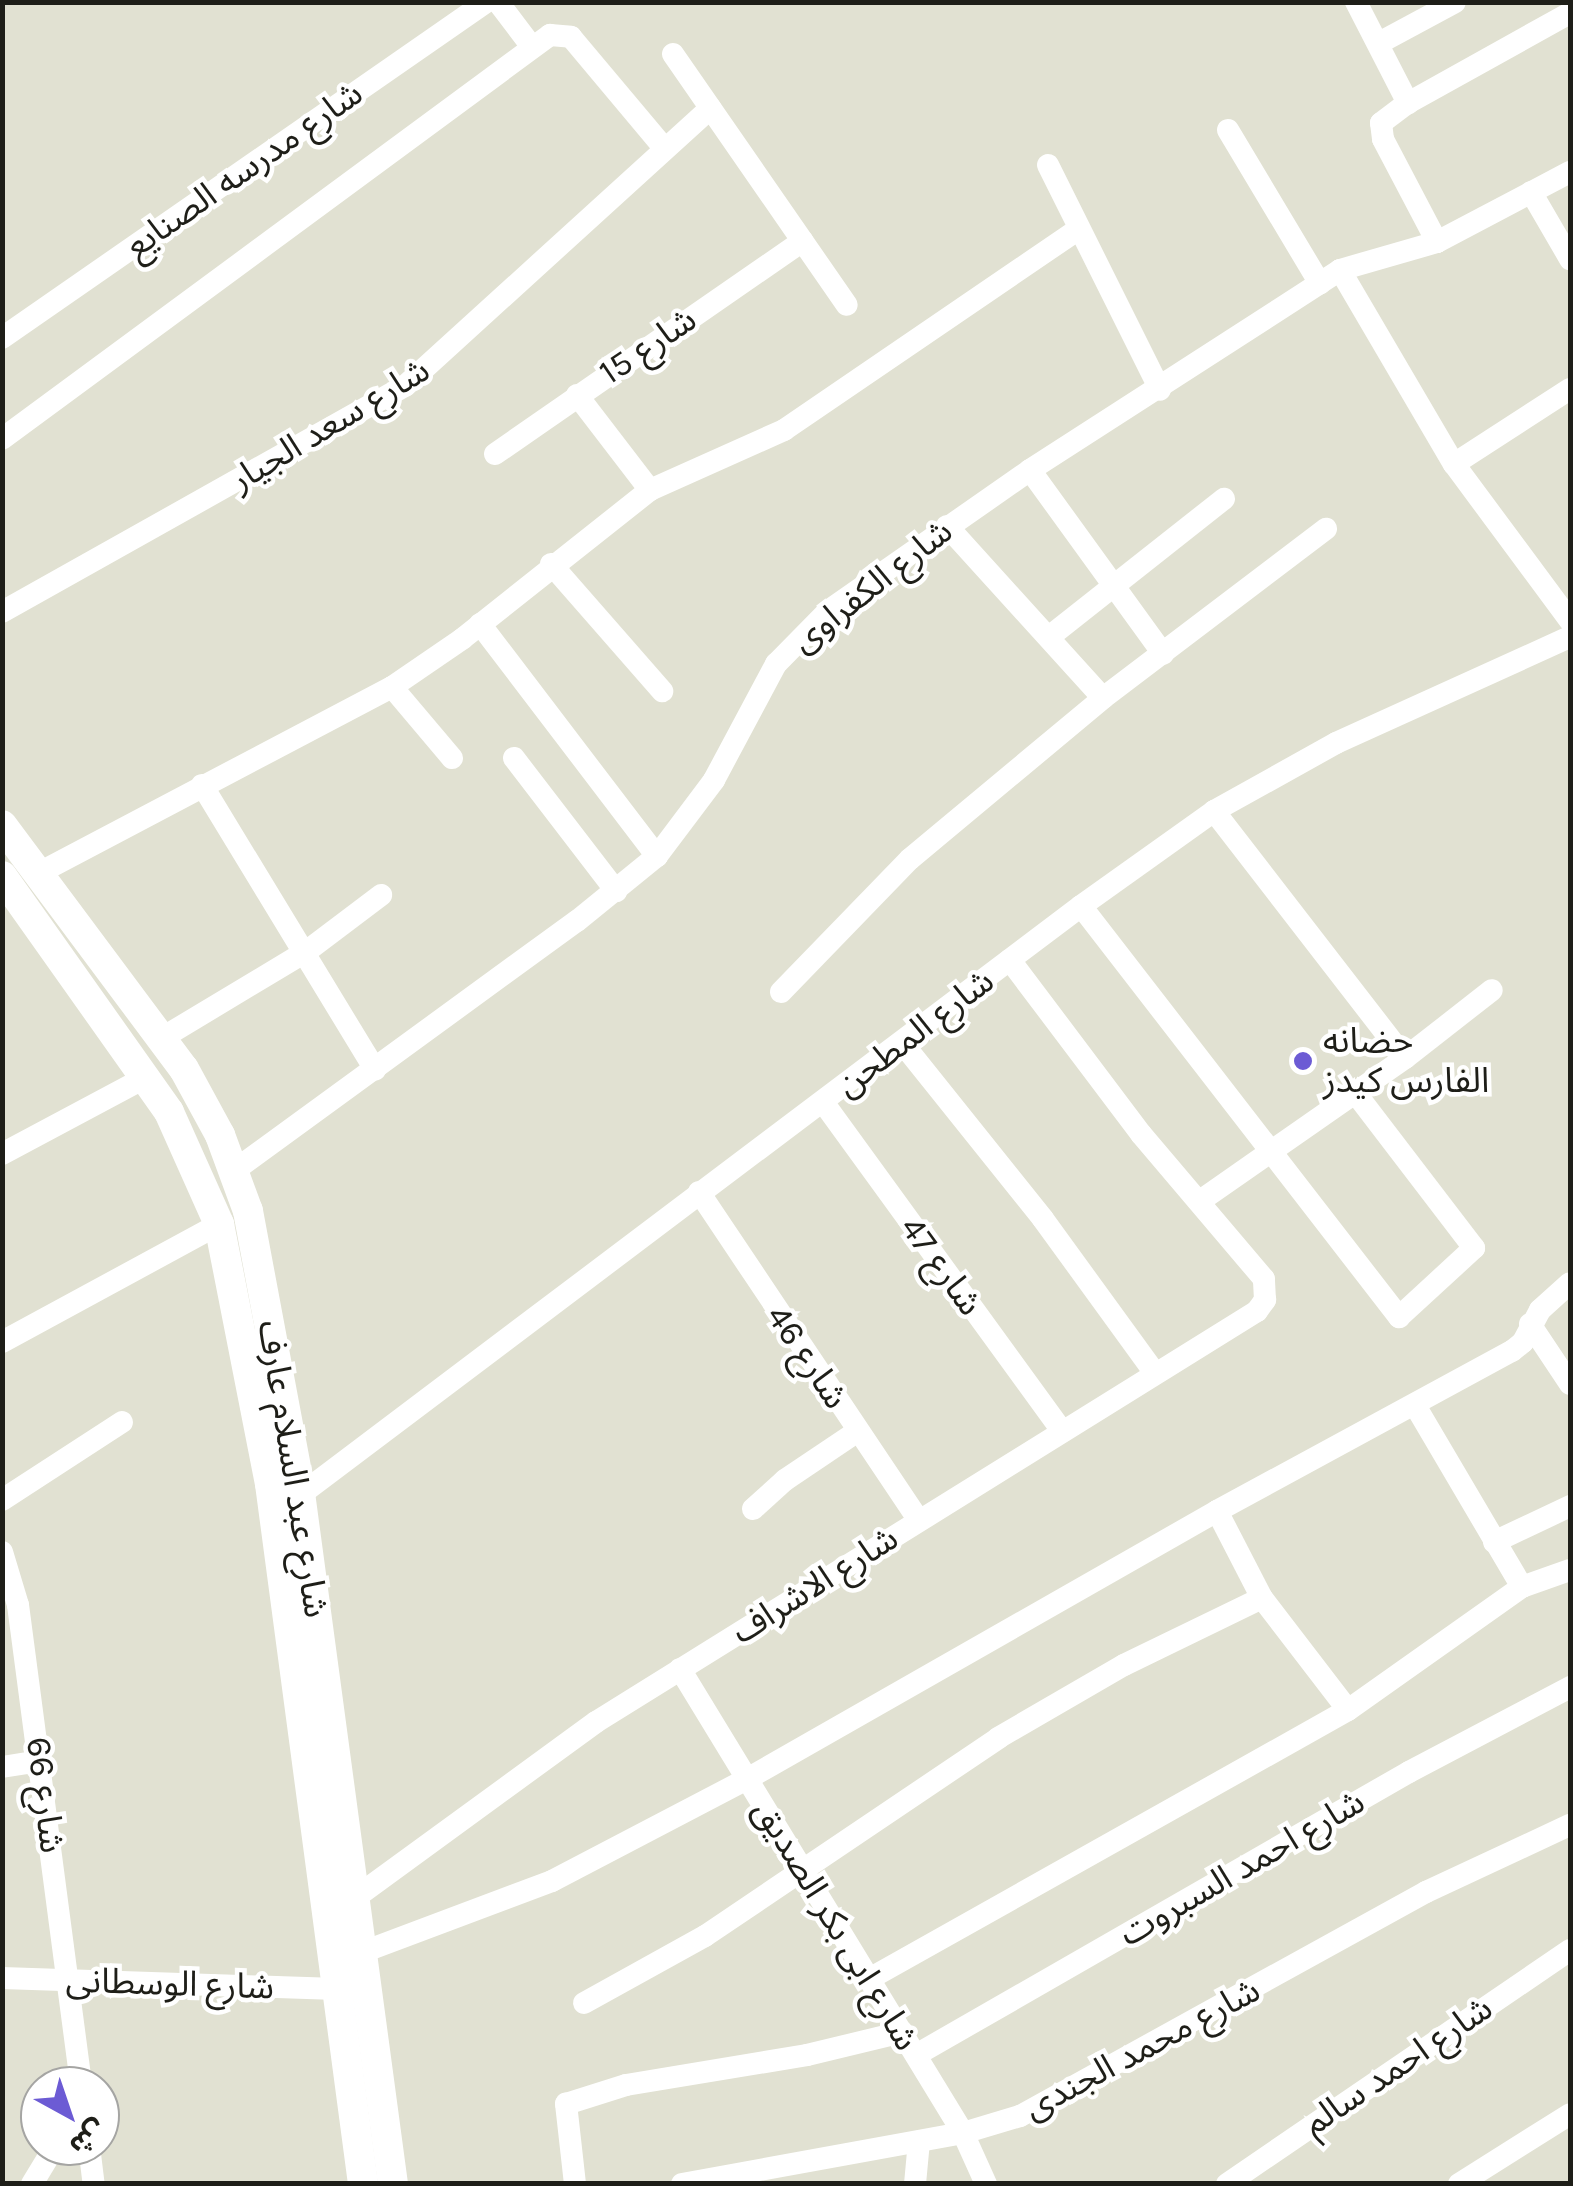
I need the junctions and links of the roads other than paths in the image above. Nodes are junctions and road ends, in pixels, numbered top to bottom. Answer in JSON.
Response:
{"nodes":[{"id":1,"x":486,"y":2,"type":"edge"},
{"id":2,"x":498,"y":2,"type":"edge"},
{"id":3,"x":1356,"y":2,"type":"edge"},
{"id":4,"x":1455,"y":2,"type":"edge"},
{"id":5,"x":1570,"y":13,"type":"edge"},
{"id":6,"x":1378,"y":43,"type":"junction"},
{"id":7,"x":532,"y":47,"type":"junction"},
{"id":8,"x":674,"y":54,"type":"dead end"},
{"id":9,"x":1408,"y":103,"type":"junction"},
{"id":10,"x":711,"y":108,"type":"junction"},
{"id":11,"x":1228,"y":130,"type":"dead end"},
{"id":12,"x":665,"y":149,"type":"junction"},
{"id":13,"x":1048,"y":165,"type":"dead end"},
{"id":14,"x":1570,"y":172,"type":"edge"},
{"id":15,"x":1531,"y":192,"type":"junction"},
{"id":16,"x":1080,"y":229,"type":"junction"},
{"id":17,"x":803,"y":241,"type":"junction"},
{"id":18,"x":1438,"y":242,"type":"junction"},
{"id":19,"x":1570,"y":259,"type":"edge"},
{"id":20,"x":1340,"y":270,"type":"junction"},
{"id":21,"x":1320,"y":284,"type":"junction"},
{"id":22,"x":847,"y":304,"type":"dead end"},
{"id":23,"x":2,"y":338,"type":"edge"},
{"id":24,"x":1570,"y":389,"type":"edge"},
{"id":25,"x":1160,"y":390,"type":"junction"},
{"id":26,"x":577,"y":395,"type":"junction"},
{"id":27,"x":2,"y":439,"type":"edge"},
{"id":28,"x":495,"y":454,"type":"dead end"},
{"id":29,"x":1454,"y":464,"type":"junction"},
{"id":30,"x":1030,"y":470,"type":"junction"},
{"id":31,"x":650,"y":490,"type":"junction"},
{"id":32,"x":1224,"y":499,"type":"dead end"},
{"id":33,"x":947,"y":526,"type":"junction"},
{"id":34,"x":1326,"y":530,"type":"dead end"},
{"id":35,"x":551,"y":564,"type":"junction"},
{"id":36,"x":1112,"y":584,"type":"junction"},
{"id":37,"x":2,"y":612,"type":"edge"},
{"id":38,"x":1570,"y":621,"type":"edge"},
{"id":39,"x":480,"y":624,"type":"junction"},
{"id":40,"x":1049,"y":637,"type":"junction"},
{"id":41,"x":1570,"y":637,"type":"edge"},
{"id":42,"x":1163,"y":654,"type":"junction"},
{"id":43,"x":392,"y":686,"type":"junction"},
{"id":44,"x":662,"y":690,"type":"dead end"},
{"id":45,"x":1103,"y":698,"type":"junction"},
{"id":46,"x":452,"y":758,"type":"dead end"},
{"id":47,"x":514,"y":758,"type":"dead end"},
{"id":48,"x":202,"y":786,"type":"junction"},
{"id":49,"x":1214,"y":811,"type":"junction"},
{"id":50,"x":2,"y":825,"type":"edge"},
{"id":51,"x":657,"y":856,"type":"junction"},
{"id":52,"x":39,"y":874,"type":"junction"},
{"id":53,"x":2,"y":876,"type":"edge"},
{"id":54,"x":616,"y":891,"type":"junction"},
{"id":55,"x":382,"y":895,"type":"dead end"},
{"id":56,"x":1081,"y":906,"type":"junction"},
{"id":57,"x":308,"y":952,"type":"junction"},
{"id":58,"x":1010,"y":960,"type":"junction"},
{"id":59,"x":1492,"y":990,"type":"dead end"},
{"id":60,"x":781,"y":992,"type":"dead end"},
{"id":61,"x":162,"y":1038,"type":"junction"},
{"id":62,"x":903,"y":1044,"type":"junction"},
{"id":63,"x":1405,"y":1058,"type":"junction"},
{"id":64,"x":375,"y":1069,"type":"junction"},
{"id":65,"x":146,"y":1077,"type":"junction"},
{"id":66,"x":1354,"y":1090,"type":"junction"},
{"id":67,"x":822,"y":1102,"type":"junction"},
{"id":68,"x":1274,"y":1150,"type":"junction"},
{"id":69,"x":2,"y":1154,"type":"edge"},
{"id":70,"x":234,"y":1170,"type":"junction"},
{"id":71,"x":699,"y":1192,"type":"junction"},
{"id":72,"x":1200,"y":1201,"type":"junction"},
{"id":73,"x":219,"y":1224,"type":"junction"},
{"id":74,"x":1570,"y":1283,"type":"edge"},
{"id":75,"x":1530,"y":1324,"type":"junction"},
{"id":76,"x":2,"y":1342,"type":"edge"},
{"id":77,"x":1155,"y":1373,"type":"junction"},
{"id":78,"x":1570,"y":1384,"type":"edge"},
{"id":79,"x":1416,"y":1407,"type":"junction"},
{"id":80,"x":122,"y":1422,"type":"dead end"},
{"id":81,"x":1060,"y":1430,"type":"junction"},
{"id":82,"x":858,"y":1431,"type":"junction"},
{"id":83,"x":289,"y":1486,"type":"junction"},
{"id":84,"x":2,"y":1500,"type":"edge"},
{"id":85,"x":1570,"y":1506,"type":"edge"},
{"id":86,"x":753,"y":1509,"type":"dead end"},
{"id":87,"x":1217,"y":1511,"type":"junction"},
{"id":88,"x":918,"y":1519,"type":"junction"},
{"id":89,"x":1494,"y":1542,"type":"junction"},
{"id":90,"x":2,"y":1552,"type":"edge"},
{"id":91,"x":1570,"y":1570,"type":"edge"},
{"id":92,"x":1522,"y":1587,"type":"junction"},
{"id":93,"x":1262,"y":1598,"type":"junction"},
{"id":94,"x":680,"y":1670,"type":"junction"},
{"id":95,"x":1570,"y":1687,"type":"edge"},
{"id":96,"x":1348,"y":1710,"type":"junction"},
{"id":97,"x":41,"y":1761,"type":"junction"},
{"id":98,"x":2,"y":1767,"type":"edge"},
{"id":99,"x":747,"y":1779,"type":"junction"},
{"id":100,"x":1570,"y":1825,"type":"edge"},
{"id":101,"x":802,"y":1871,"type":"junction"},
{"id":102,"x":356,"y":1897,"type":"junction"},
{"id":103,"x":1570,"y":1950,"type":"edge"},
{"id":104,"x":363,"y":1952,"type":"junction"},
{"id":105,"x":9,"y":1979,"type":"edge"},
{"id":106,"x":870,"y":1979,"type":"junction"},
{"id":107,"x":68,"y":1981,"type":"junction"},
{"id":108,"x":338,"y":1990,"type":"junction"},
{"id":109,"x":2,"y":2002,"type":"edge"},
{"id":110,"x":584,"y":2003,"type":"dead end"},
{"id":111,"x":902,"y":2032,"type":"junction"},
{"id":112,"x":916,"y":2056,"type":"junction"},
{"id":113,"x":79,"y":2066,"type":"edge"},
{"id":114,"x":1570,"y":2114,"type":"edge"},
{"id":115,"x":963,"y":2133,"type":"junction"},
{"id":116,"x":919,"y":2141,"type":"junction"},
{"id":117,"x":363,"y":2184,"type":"edge"},
{"id":118,"x":393,"y":2184,"type":"edge"},
{"id":119,"x":575,"y":2184,"type":"edge"},
{"id":120,"x":682,"y":2184,"type":"edge"},
{"id":121,"x":915,"y":2184,"type":"edge"},
{"id":122,"x":986,"y":2184,"type":"edge"},
{"id":123,"x":1227,"y":2184,"type":"edge"},
{"id":124,"x":1459,"y":2184,"type":"edge"}],
"edges":[{"from":1,"to":23,"type":"street","name":"شارع مدرسه الصنايع"},
{"from":2,"to":7,"type":"street"},
{"from":3,"to":6,"type":"street"},
{"from":4,"to":6,"type":"street"},
{"from":5,"to":9,"type":"street"},
{"from":6,"to":9,"type":"street"},
{"from":7,"to":12,"type":"street"},
{"from":7,"to":27,"type":"street"},
{"from":8,"to":10,"type":"street"},
{"from":9,"to":18,"type":"street"},
{"from":10,"to":12,"type":"street","name":"شارع سعد الجيار"},
{"from":10,"to":17,"type":"street"},
{"from":11,"to":21,"type":"street"},
{"from":12,"to":37,"type":"street","name":"شارع سعد الجيار"},
{"from":13,"to":16,"type":"street"},
{"from":14,"to":15,"type":"street","name":"شارع الكفراوى"},
{"from":15,"to":18,"type":"street","name":"شارع الكفراوى"},
{"from":15,"to":19,"type":"street"},
{"from":16,"to":25,"type":"street"},
{"from":16,"to":31,"type":"street"},
{"from":17,"to":22,"type":"street"},
{"from":17,"to":26,"type":"street","name":"شارع 15"},
{"from":18,"to":20,"type":"street","name":"شارع الكفراوى"},
{"from":20,"to":21,"type":"street","name":"شارع الكفراوى"},
{"from":20,"to":29,"type":"street"},
{"from":21,"to":25,"type":"street","name":"شارع الكفراوى"},
{"from":24,"to":29,"type":"street"},
{"from":25,"to":30,"type":"street","name":"شارع الكفراوى"},
{"from":26,"to":28,"type":"street","name":"شارع 15"},
{"from":26,"to":31,"type":"street"},
{"from":29,"to":38,"type":"street"},
{"from":30,"to":33,"type":"street","name":"شارع الكفراوى"},
{"from":30,"to":36,"type":"street"},
{"from":31,"to":35,"type":"street"},
{"from":32,"to":36,"type":"street"},
{"from":33,"to":40,"type":"street"},
{"from":33,"to":51,"type":"street","name":"شارع الكفراوى"},
{"from":34,"to":42,"type":"street"},
{"from":35,"to":39,"type":"street"},
{"from":35,"to":44,"type":"street"},
{"from":36,"to":40,"type":"street"},
{"from":36,"to":42,"type":"street"},
{"from":39,"to":43,"type":"street"},
{"from":39,"to":51,"type":"street"},
{"from":40,"to":45,"type":"street"},
{"from":41,"to":49,"type":"street","name":"شارع المطحن"},
{"from":42,"to":45,"type":"street"},
{"from":43,"to":46,"type":"street"},
{"from":43,"to":48,"type":"street"},
{"from":45,"to":60,"type":"street"},
{"from":47,"to":54,"type":"street"},
{"from":48,"to":52,"type":"street"},
{"from":48,"to":57,"type":"street"},
{"from":49,"to":56,"type":"street","name":"شارع المطحن"},
{"from":49,"to":63,"type":"street"},
{"from":50,"to":52,"type":"street","name":"شارع عبد السلام عارف"},
{"from":51,"to":54,"type":"street","name":"شارع الكفراوى"},
{"from":52,"to":61,"type":"street","name":"شارع عبد السلام عارف"},
{"from":53,"to":65,"type":"street","name":"شارع عبد السلام عارف"},
{"from":54,"to":64,"type":"street","name":"شارع الكفراوى"},
{"from":55,"to":57,"type":"street"},
{"from":56,"to":58,"type":"street","name":"شارع المطحن"},
{"from":56,"to":68,"type":"street"},
{"from":57,"to":61,"type":"street"},
{"from":57,"to":64,"type":"street"},
{"from":58,"to":62,"type":"street","name":"شارع المطحن"},
{"from":58,"to":72,"type":"street"},
{"from":59,"to":63,"type":"street"},
{"from":61,"to":70,"type":"street","name":"شارع عبد السلام عارف"},
{"from":62,"to":67,"type":"street","name":"شارع المطحن"},
{"from":62,"to":77,"type":"street"},
{"from":63,"to":66,"type":"street"},
{"from":64,"to":70,"type":"street","name":"شارع الكفراوى"},
{"from":65,"to":69,"type":"street"},
{"from":65,"to":73,"type":"street","name":"شارع عبد السلام عارف"},
{"from":66,"to":68,"type":"street"},
{"from":66,"to":68,"type":"street"},
{"from":67,"to":71,"type":"street","name":"شارع المطحن"},
{"from":67,"to":81,"type":"street","name":"شارع 47"},
{"from":68,"to":72,"type":"street"},
{"from":70,"to":83,"type":"street","name":"شارع عبد السلام عارف"},
{"from":71,"to":82,"type":"street","name":"شارع 46"},
{"from":71,"to":83,"type":"street","name":"شارع المطحن"},
{"from":72,"to":77,"type":"street","name":"شارع الاشراف"},
{"from":73,"to":76,"type":"street"},
{"from":73,"to":83,"type":"street","name":"شارع عبد السلام عارف"},
{"from":74,"to":75,"type":"street"},
{"from":75,"to":78,"type":"street"},
{"from":75,"to":79,"type":"street"},
{"from":77,"to":81,"type":"street","name":"شارع الاشراف"},
{"from":79,"to":87,"type":"street"},
{"from":79,"to":89,"type":"street"},
{"from":80,"to":84,"type":"street"},
{"from":81,"to":88,"type":"street","name":"شارع الاشراف"},
{"from":82,"to":86,"type":"street"},
{"from":82,"to":88,"type":"street","name":"شارع 46"},
{"from":83,"to":102,"type":"street","name":"شارع عبد السلام عارف"},
{"from":83,"to":108,"type":"street","name":"شارع عبد السلام عارف"},
{"from":85,"to":89,"type":"street"},
{"from":87,"to":93,"type":"street"},
{"from":87,"to":99,"type":"street"},
{"from":88,"to":94,"type":"street","name":"شارع الاشراف"},
{"from":89,"to":92,"type":"street"},
{"from":90,"to":97,"type":"street","name":"شارع 66"},
{"from":91,"to":92,"type":"street"},
{"from":92,"to":96,"type":"street"},
{"from":93,"to":96,"type":"street"},
{"from":93,"to":101,"type":"street"},
{"from":94,"to":99,"type":"street","name":"شارع ابى بكر الصديق"},
{"from":94,"to":102,"type":"street","name":"شارع الاشراف"},
{"from":95,"to":112,"type":"street","name":"شارع احمد السبروت"},
{"from":96,"to":106,"type":"street"},
{"from":97,"to":98,"type":"street"},
{"from":97,"to":107,"type":"street","name":"شارع 66"},
{"from":99,"to":101,"type":"street","name":"شارع ابى بكر الصديق"},
{"from":99,"to":104,"type":"street"},
{"from":100,"to":115,"type":"street","name":"شارع محمد الجندى"},
{"from":101,"to":106,"type":"street","name":"شارع ابى بكر الصديق"},
{"from":101,"to":110,"type":"street"},
{"from":102,"to":104,"type":"street","name":"شارع عبد السلام عارف"},
{"from":103,"to":123,"type":"street","name":"شارع احمد سالم"},
{"from":104,"to":118,"type":"street","name":"شارع عبد السلام عارف"},
{"from":105,"to":107,"type":"street","name":"شارع الوسطانى"},
{"from":105,"to":109,"type":"street"},
{"from":106,"to":111,"type":"street","name":"شارع ابى بكر الصديق"},
{"from":107,"to":108,"type":"street","name":"شارع الوسطانى"},
{"from":107,"to":113,"type":"street","name":"شارع 66"},
{"from":108,"to":117,"type":"street","name":"شارع عبد السلام عارف"},
{"from":111,"to":112,"type":"street","name":"شارع ابى بكر الصديق"},
{"from":111,"to":119,"type":"street"},
{"from":112,"to":115,"type":"street","name":"شارع ابى بكر الصديق"},
{"from":114,"to":124,"type":"street"},
{"from":115,"to":116,"type":"street","name":"شارع محمد الجندى"},
{"from":115,"to":122,"type":"street","name":"شارع ابى بكر الصديق"},
{"from":116,"to":120,"type":"street","name":"شارع محمد الجندى"},
{"from":116,"to":121,"type":"street"}]}
